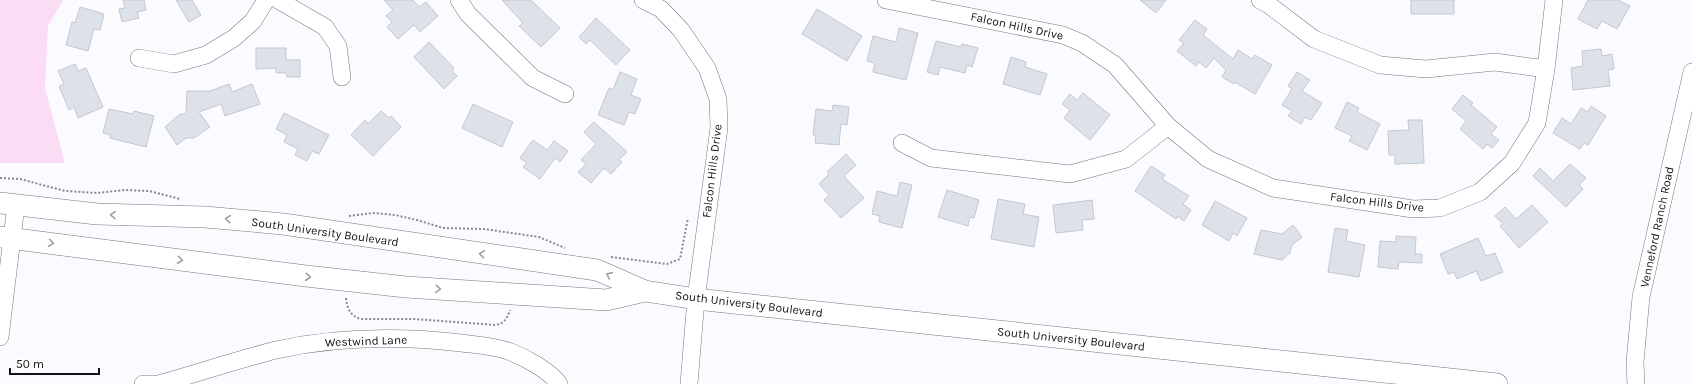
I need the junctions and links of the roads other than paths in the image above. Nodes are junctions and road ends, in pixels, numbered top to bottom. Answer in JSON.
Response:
{"nodes":[{"id":1,"x":266,"y":0,"type":"edge"},
{"id":2,"x":278,"y":0,"type":"edge"},
{"id":3,"x":459,"y":0,"type":"edge"},
{"id":4,"x":643,"y":0,"type":"edge"},
{"id":5,"x":886,"y":0,"type":"edge"},
{"id":6,"x":1260,"y":0,"type":"edge"},
{"id":7,"x":1554,"y":0,"type":"edge"},
{"id":8,"x":928,"y":4,"type":"edge"},
{"id":9,"x":139,"y":58,"type":"dead end"},
{"id":10,"x":1546,"y":69,"type":"junction"},
{"id":11,"x":1692,"y":72,"type":"edge"},
{"id":12,"x":342,"y":77,"type":"dead end"},
{"id":13,"x":565,"y":94,"type":"dead end"},
{"id":14,"x":1168,"y":126,"type":"junction"},
{"id":15,"x":902,"y":143,"type":"dead end"},
{"id":16,"x":8,"y":204,"type":"edge"},
{"id":17,"x":6,"y":237,"type":"edge"},
{"id":18,"x":645,"y":291,"type":"junction"},
{"id":19,"x":696,"y":299,"type":"junction"},
{"id":20,"x":0,"y":337,"type":"edge"},
{"id":21,"x":143,"y":384,"type":"edge"},
{"id":22,"x":559,"y":384,"type":"edge"},
{"id":23,"x":689,"y":384,"type":"edge"},
{"id":24,"x":1497,"y":384,"type":"edge"},
{"id":25,"x":1636,"y":384,"type":"edge"}],
"edges":[{"from":1,"to":9,"type":"street"},
{"from":2,"to":12,"type":"street"},
{"from":3,"to":13,"type":"street"},
{"from":4,"to":19,"type":"street","name":"Falcon Hills Drive"},
{"from":5,"to":8,"type":"street","name":"Falcon Hills Drive"},
{"from":6,"to":10,"type":"street"},
{"from":7,"to":10,"type":"street","name":"Falcon Hills Drive"},
{"from":8,"to":14,"type":"street","name":"Falcon Hills Drive"},
{"from":10,"to":14,"type":"street","name":"Falcon Hills Drive"},
{"from":11,"to":25,"type":"street","name":"Venneford Ranch Road"},
{"from":14,"to":15,"type":"street"},
{"from":16,"to":17,"type":"street"},
{"from":18,"to":16,"type":"main road","name":"South University Boulevard","one_way":true},
{"from":17,"to":18,"type":"main road","name":"South University Boulevard","one_way":true},
{"from":17,"to":20,"type":"street"},
{"from":18,"to":19,"type":"main road","name":"South University Boulevard"},
{"from":19,"to":23,"type":"street","name":"Falcon Hills Drive"},
{"from":19,"to":24,"type":"main road","name":"South University Boulevard"},
{"from":21,"to":22,"type":"street","name":"Westwind Lane"}]}
